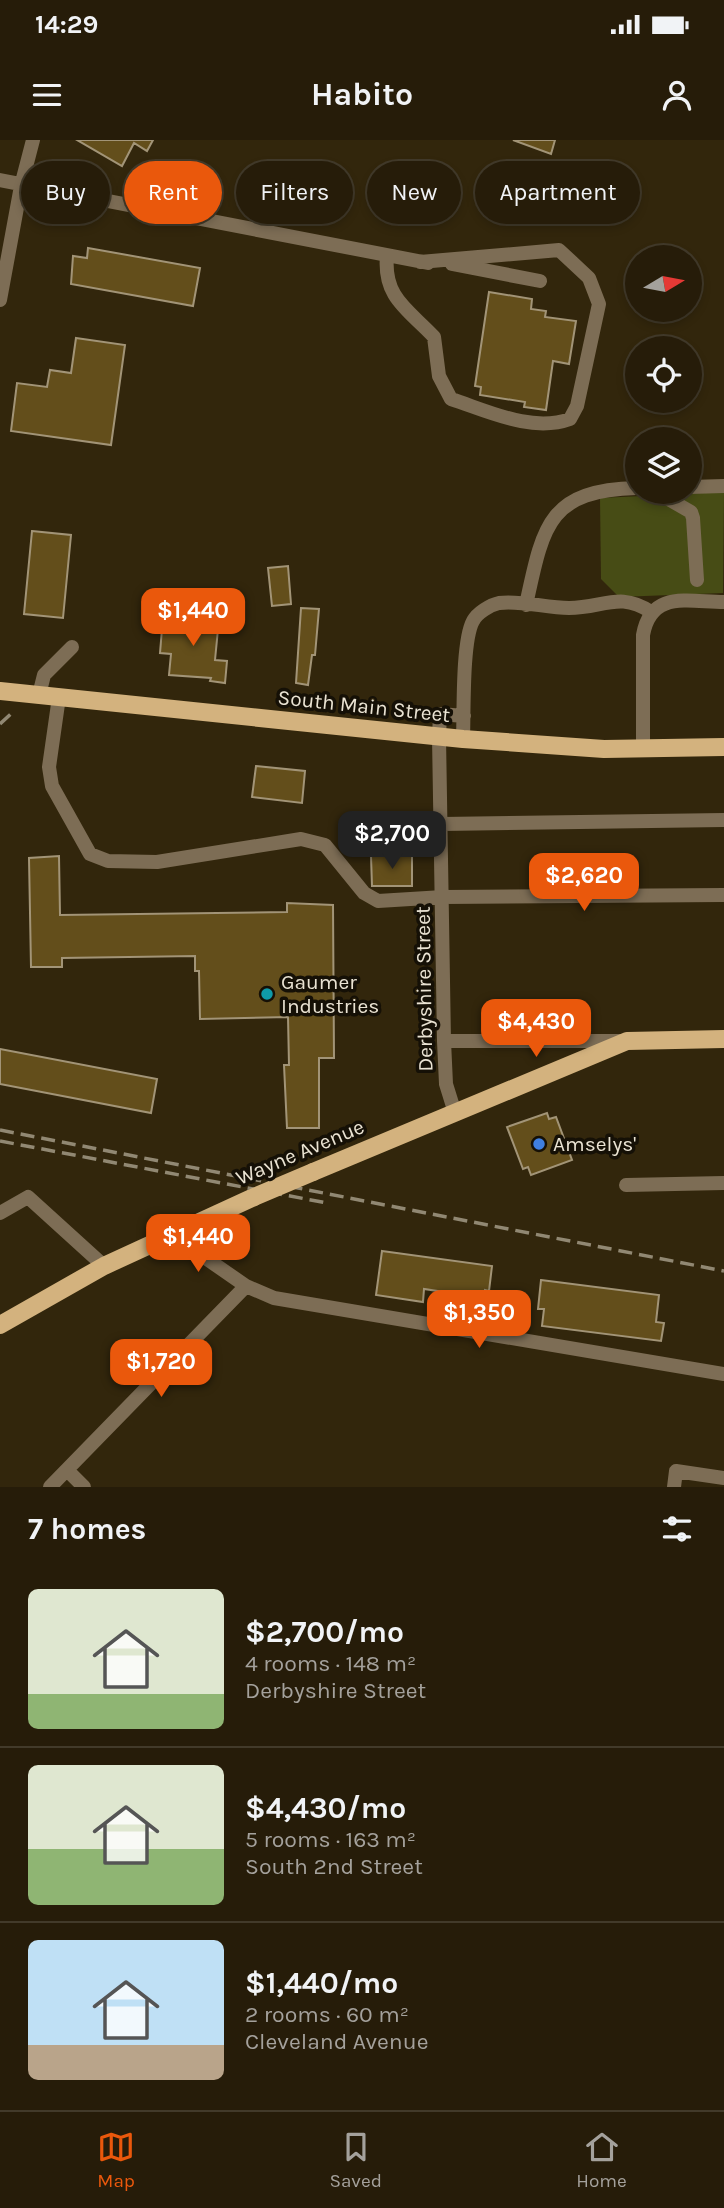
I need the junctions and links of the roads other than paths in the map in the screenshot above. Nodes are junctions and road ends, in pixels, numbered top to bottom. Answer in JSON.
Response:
{"nodes":[{"id":1,"x":33,"y":140,"type":"edge"},
{"id":2,"x":28,"y":161,"type":"edge"},
{"id":3,"x":0,"y":180,"type":"edge"},
{"id":4,"x":21,"y":186,"type":"joint"},
{"id":5,"x":110,"y":203,"type":"edge"},
{"id":6,"x":387,"y":256,"type":"junction"},
{"id":7,"x":420,"y":262,"type":"junction"},
{"id":8,"x":540,"y":281,"type":"dead end"},
{"id":9,"x":0,"y":300,"type":"edge"},
{"id":10,"x":724,"y":486,"type":"edge"},
{"id":11,"x":702,"y":487,"type":"edge"},
{"id":12,"x":625,"y":488,"type":"edge"},
{"id":13,"x":677,"y":504,"type":"edge"},
{"id":14,"x":697,"y":580,"type":"dead end"},
{"id":15,"x":724,"y":602,"type":"edge"},
{"id":16,"x":526,"y":605,"type":"junction"},
{"id":17,"x":651,"y":612,"type":"junction"},
{"id":18,"x":72,"y":647,"type":"dead end"},
{"id":19,"x":0,"y":691,"type":"edge"},
{"id":20,"x":40,"y":695,"type":"junction"},
{"id":21,"x":59,"y":697,"type":"junction"},
{"id":22,"x":464,"y":716,"type":"junction"},
{"id":23,"x":439,"y":737,"type":"junction"},
{"id":24,"x":463,"y":739,"type":"junction"},
{"id":25,"x":724,"y":747,"type":"edge"},
{"id":26,"x":643,"y":750,"type":"junction"},
{"id":27,"x":724,"y":820,"type":"edge"},
{"id":28,"x":442,"y":824,"type":"junction"},
{"id":29,"x":724,"y":895,"type":"edge"},
{"id":30,"x":443,"y":897,"type":"junction"},
{"id":31,"x":724,"y":1039,"type":"edge"},
{"id":32,"x":444,"y":1041,"type":"junction"},
{"id":33,"x":627,"y":1041,"type":"junction"},
{"id":34,"x":455,"y":1113,"type":"junction"},
{"id":35,"x":724,"y":1184,"type":"edge"},
{"id":36,"x":626,"y":1185,"type":"dead end"},
{"id":37,"x":0,"y":1213,"type":"edge"},
{"id":38,"x":170,"y":1234,"type":"junction"},
{"id":39,"x":104,"y":1266,"type":"junction"},
{"id":40,"x":246,"y":1286,"type":"junction"},
{"id":41,"x":0,"y":1325,"type":"edge"},
{"id":42,"x":724,"y":1374,"type":"edge"},
{"id":43,"x":68,"y":1471,"type":"junction"},
{"id":44,"x":724,"y":1478,"type":"edge"},
{"id":45,"x":50,"y":1487,"type":"edge"},
{"id":46,"x":84,"y":1487,"type":"edge"},
{"id":47,"x":674,"y":1487,"type":"edge"}],
"edges":[{"from":1,"to":2,"type":"street"},
{"from":3,"to":4,"type":"street"},
{"from":4,"to":9,"type":"street"},
{"from":5,"to":6,"type":"street"},
{"from":6,"to":7,"type":"street"},
{"from":6,"to":7,"type":"street"},
{"from":7,"to":8,"type":"street"},
{"from":10,"to":11,"type":"street"},
{"from":12,"to":16,"type":"street"},
{"from":13,"to":14,"type":"street"},
{"from":15,"to":17,"type":"street"},
{"from":16,"to":17,"type":"street"},
{"from":16,"to":22,"type":"street"},
{"from":17,"to":26,"type":"street"},
{"from":18,"to":20,"type":"street"},
{"from":19,"to":20,"type":"main road","name":"South Main Street"},
{"from":20,"to":21,"type":"main road","name":"South Main Street"},
{"from":21,"to":23,"type":"main road","name":"South Main Street"},
{"from":21,"to":30,"type":"street"},
{"from":22,"to":23,"type":"street"},
{"from":22,"to":24,"type":"street"},
{"from":23,"to":24,"type":"main road","name":"South Main Street"},
{"from":23,"to":28,"type":"street","name":"Derbyshire Street"},
{"from":24,"to":26,"type":"main road","name":"South Main Street"},
{"from":25,"to":26,"type":"main road","name":"South Main Street"},
{"from":27,"to":28,"type":"street"},
{"from":28,"to":30,"type":"street","name":"Derbyshire Street"},
{"from":29,"to":30,"type":"street"},
{"from":30,"to":32,"type":"street","name":"Derbyshire Street"},
{"from":31,"to":33,"type":"main road"},
{"from":32,"to":33,"type":"street"},
{"from":32,"to":34,"type":"street","name":"Derbyshire Street"},
{"from":33,"to":34,"type":"main road","name":"Wayne Avenue"},
{"from":34,"to":38,"type":"main road","name":"Wayne Avenue","bridge":true},
{"from":35,"to":36,"type":"street"},
{"from":37,"to":39,"type":"street"},
{"from":38,"to":39,"type":"main road","name":"Wayne Avenue"},
{"from":38,"to":40,"type":"street"},
{"from":39,"to":41,"type":"main road","name":"Wayne Avenue"},
{"from":40,"to":42,"type":"street"},
{"from":40,"to":43,"type":"street"},
{"from":43,"to":45,"type":"street"},
{"from":43,"to":46,"type":"street"},
{"from":44,"to":47,"type":"street"}]}
